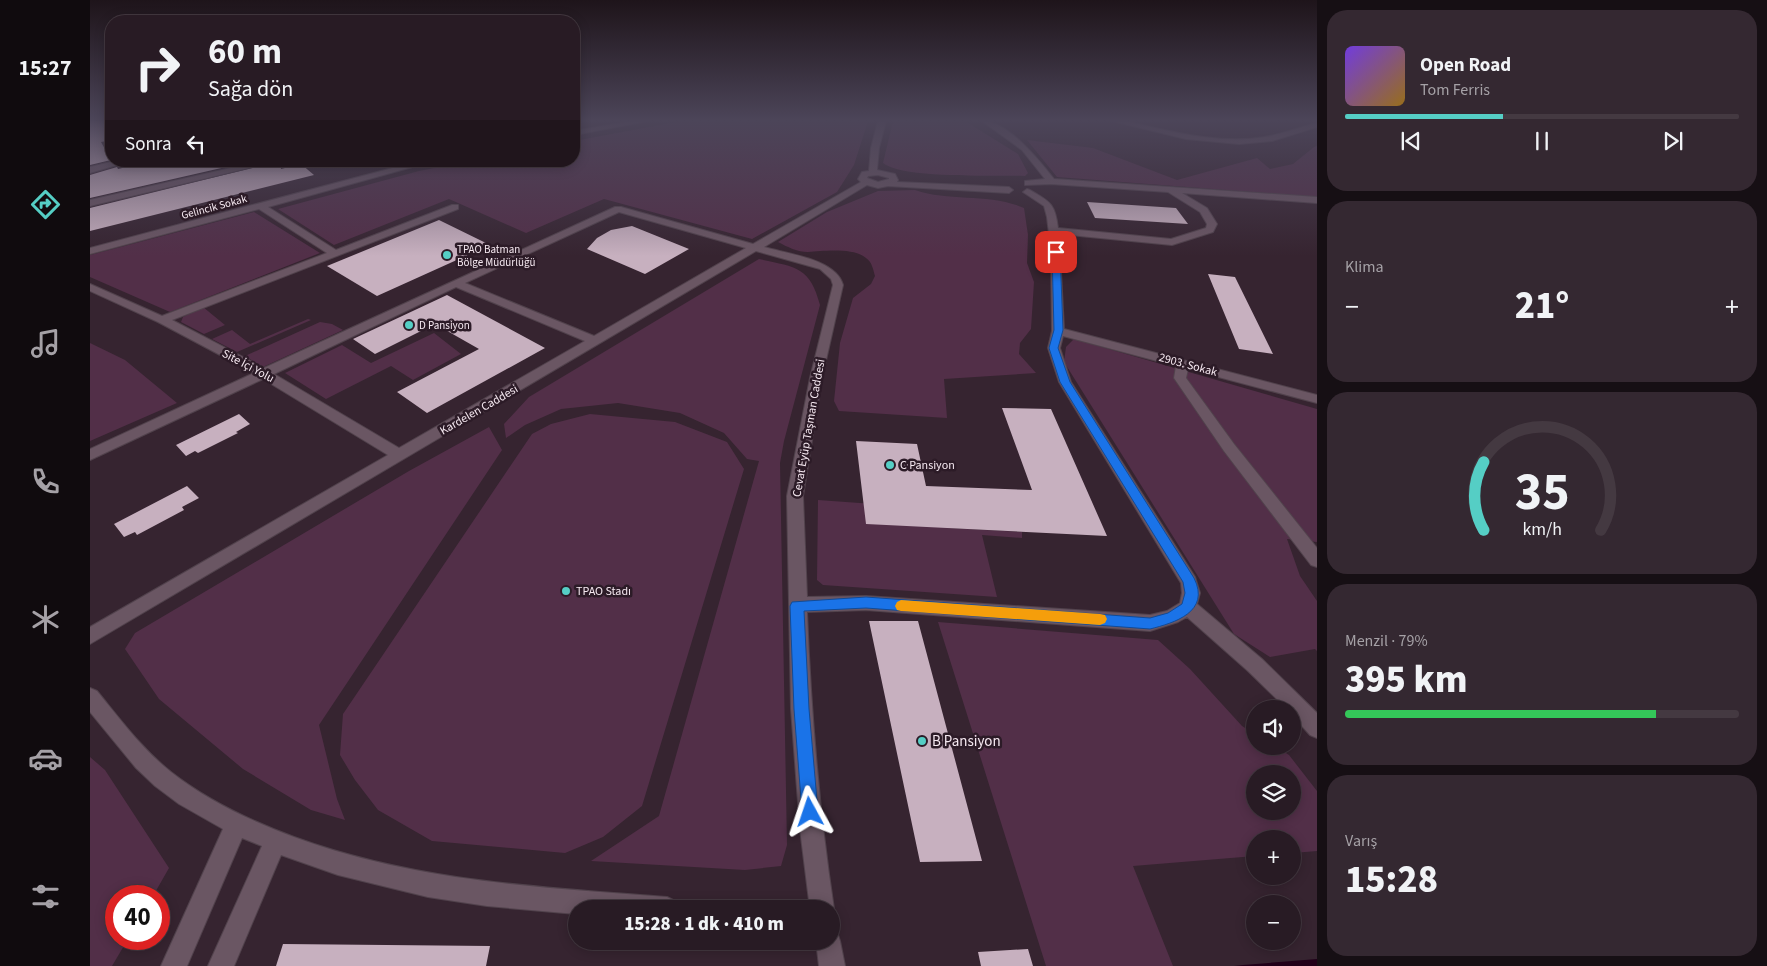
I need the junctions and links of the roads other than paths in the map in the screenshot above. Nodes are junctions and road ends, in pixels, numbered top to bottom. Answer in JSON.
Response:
{"nodes":[{"id":1,"x":105,"y":166,"type":"edge"},
{"id":2,"x":872,"y":166,"type":"edge"},
{"id":3,"x":1039,"y":166,"type":"edge"},
{"id":4,"x":248,"y":167,"type":"edge"},
{"id":5,"x":384,"y":167,"type":"edge"},
{"id":6,"x":407,"y":167,"type":"edge"},
{"id":7,"x":90,"y":170,"type":"edge"},
{"id":8,"x":870,"y":177,"type":"junction"},
{"id":9,"x":890,"y":180,"type":"junction"},
{"id":10,"x":1051,"y":182,"type":"junction"},
{"id":11,"x":1018,"y":184,"type":"junction"},
{"id":12,"x":1168,"y":189,"type":"junction"},
{"id":13,"x":1009,"y":190,"type":"junction"},
{"id":14,"x":1317,"y":200,"type":"edge"},
{"id":15,"x":90,"y":203,"type":"edge"},
{"id":16,"x":261,"y":206,"type":"junction"},
{"id":17,"x":455,"y":207,"type":"dead end"},
{"id":18,"x":1053,"y":230,"type":"junction"},
{"id":19,"x":90,"y":241,"type":"edge"},
{"id":20,"x":753,"y":248,"type":"junction"},
{"id":21,"x":90,"y":251,"type":"edge"},
{"id":22,"x":334,"y":254,"type":"junction"},
{"id":23,"x":456,"y":283,"type":"junction"},
{"id":24,"x":90,"y":287,"type":"edge"},
{"id":25,"x":162,"y":320,"type":"junction"},
{"id":26,"x":1058,"y":330,"type":"junction"},
{"id":27,"x":596,"y":341,"type":"junction"},
{"id":28,"x":1183,"y":364,"type":"junction"},
{"id":29,"x":265,"y":374,"type":"junction"},
{"id":30,"x":1317,"y":399,"type":"edge"},
{"id":31,"x":90,"y":455,"type":"edge"},
{"id":32,"x":400,"y":456,"type":"junction"},
{"id":33,"x":1317,"y":560,"type":"edge"},
{"id":34,"x":797,"y":606,"type":"junction"},
{"id":35,"x":1188,"y":607,"type":"junction"},
{"id":36,"x":90,"y":636,"type":"edge"},
{"id":37,"x":90,"y":697,"type":"edge"},
{"id":38,"x":1317,"y":728,"type":"edge"},
{"id":39,"x":236,"y":825,"type":"junction"},
{"id":40,"x":275,"y":842,"type":"junction"},
{"id":41,"x":821,"y":900,"type":"edge"},
{"id":42,"x":568,"y":901,"type":"edge"},
{"id":43,"x":829,"y":950,"type":"edge"},
{"id":44,"x":174,"y":966,"type":"edge"},
{"id":45,"x":221,"y":966,"type":"edge"},
{"id":46,"x":832,"y":966,"type":"edge"}],
"edges":[{"from":1,"to":7,"type":"street"},
{"from":2,"to":8,"type":"street"},
{"from":3,"to":10,"type":"street"},
{"from":4,"to":15,"type":"street"},
{"from":5,"to":19,"type":"street","name":"Gelincik Sokak"},
{"from":6,"to":16,"type":"street","name":"Gelincik Sokak"},
{"from":8,"to":9,"type":"street"},
{"from":8,"to":20,"type":"street","name":"Kardelen Caddesi"},
{"from":9,"to":11,"type":"street"},
{"from":9,"to":13,"type":"street"},
{"from":10,"to":11,"type":"street"},
{"from":10,"to":12,"type":"street"},
{"from":11,"to":13,"type":"street"},
{"from":11,"to":13,"type":"street"},
{"from":11,"to":18,"type":"street"},
{"from":12,"to":14,"type":"street"},
{"from":12,"to":18,"type":"street"},
{"from":16,"to":21,"type":"street","name":"Gelincik Sokak"},
{"from":16,"to":22,"type":"street"},
{"from":17,"to":22,"type":"street"},
{"from":18,"to":26,"type":"street"},
{"from":20,"to":23,"type":"street","name":"Cevat Eyüp Taşman Caddesi"},
{"from":20,"to":27,"type":"street","name":"Kardelen Caddesi"},
{"from":20,"to":34,"type":"street","name":"Cevat Eyüp Taşman Caddesi"},
{"from":22,"to":25,"type":"street"},
{"from":23,"to":27,"type":"street"},
{"from":23,"to":29,"type":"street","name":"Cevat Eyüp Taşman Caddesi"},
{"from":24,"to":25,"type":"street","name":"Site İçi Yolu"},
{"from":25,"to":29,"type":"street","name":"Site İçi Yolu"},
{"from":26,"to":28,"type":"street","name":"2903. Sokak"},
{"from":26,"to":35,"type":"street"},
{"from":27,"to":32,"type":"street","name":"Kardelen Caddesi"},
{"from":28,"to":30,"type":"street","name":"2903. Sokak"},
{"from":28,"to":33,"type":"street"},
{"from":29,"to":31,"type":"street","name":"Cevat Eyüp Taşman Caddesi"},
{"from":29,"to":32,"type":"street","name":"Site İçi Yolu"},
{"from":32,"to":36,"type":"street","name":"Kardelen Caddesi"},
{"from":34,"to":35,"type":"street"},
{"from":34,"to":41,"type":"street","name":"Cevat Eyüp Taşman Caddesi"},
{"from":35,"to":38,"type":"street"},
{"from":37,"to":39,"type":"street"},
{"from":39,"to":40,"type":"street"},
{"from":39,"to":44,"type":"street"},
{"from":40,"to":42,"type":"street"},
{"from":40,"to":45,"type":"street"},
{"from":43,"to":46,"type":"street"}]}
